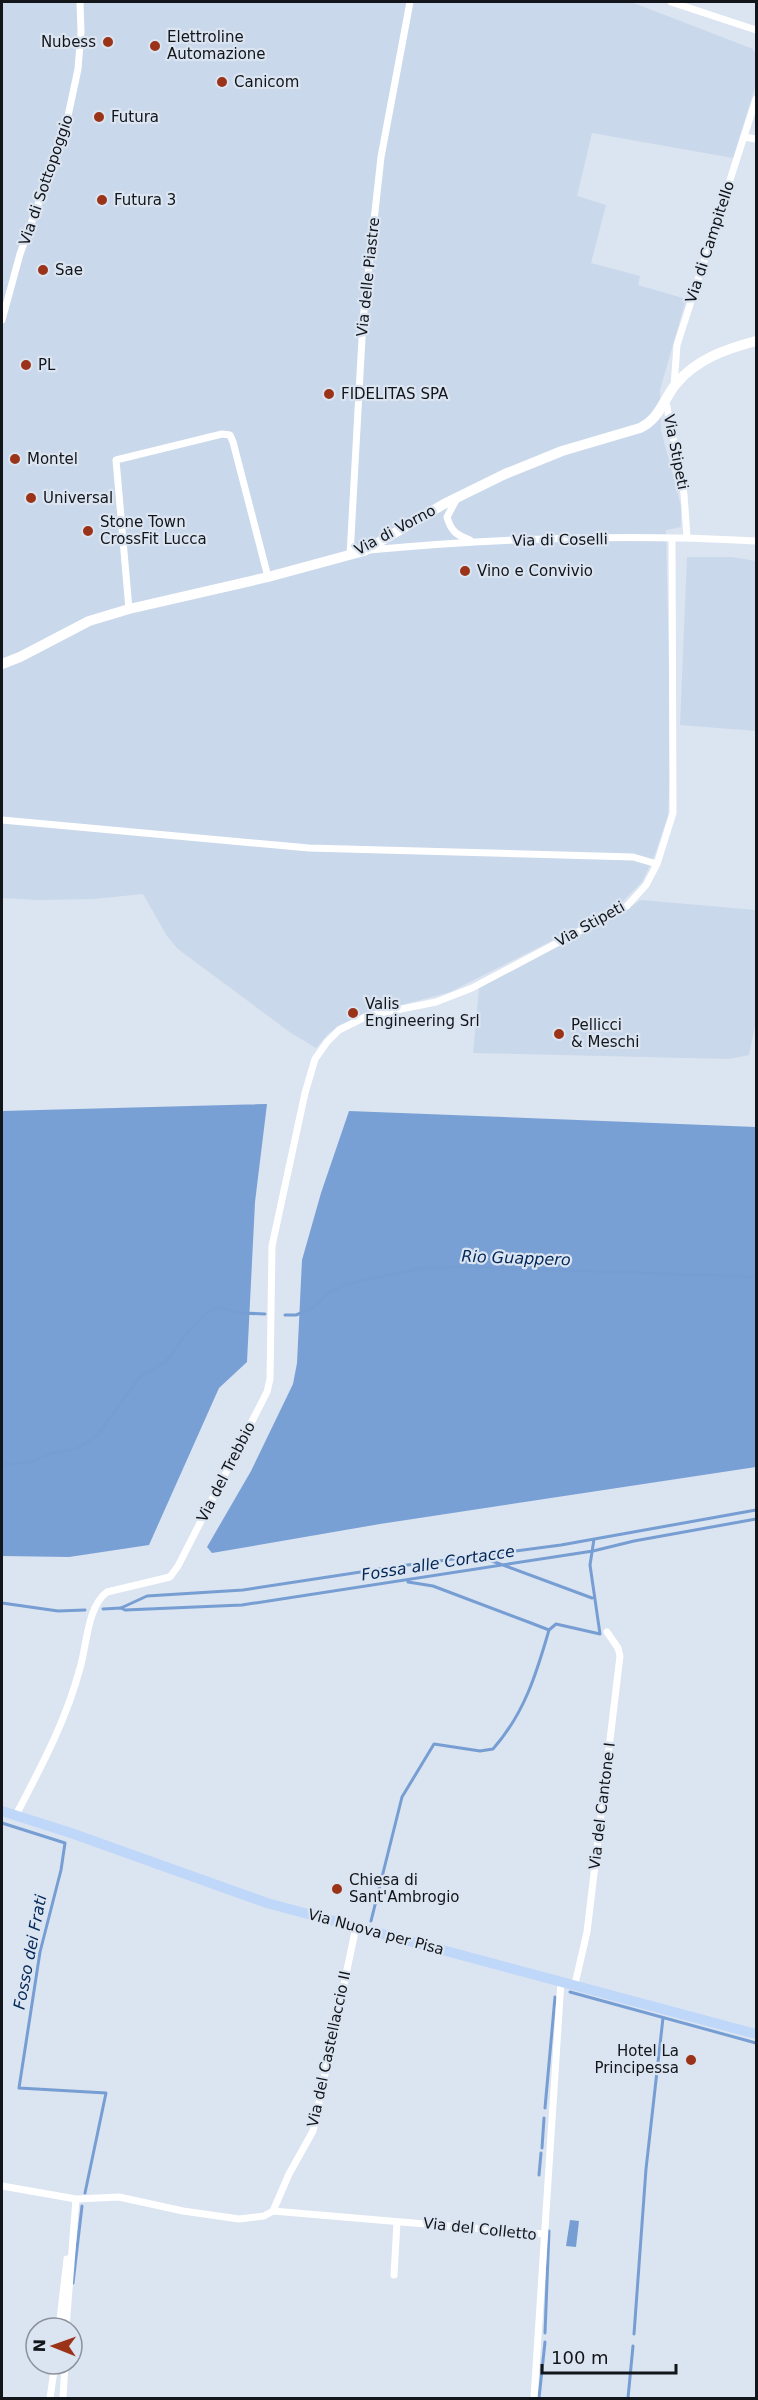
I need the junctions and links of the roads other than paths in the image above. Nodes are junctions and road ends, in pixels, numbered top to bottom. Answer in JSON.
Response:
{"nodes":[{"id":1,"x":80,"y":2,"type":"edge"},
{"id":2,"x":410,"y":2,"type":"edge"},
{"id":3,"x":671,"y":2,"type":"edge"},
{"id":4,"x":756,"y":30,"type":"edge"},
{"id":5,"x":756,"y":99,"type":"edge"},
{"id":6,"x":744,"y":137,"type":"junction"},
{"id":7,"x":756,"y":140,"type":"edge"},
{"id":8,"x":2,"y":320,"type":"edge"},
{"id":9,"x":756,"y":340,"type":"edge"},
{"id":10,"x":674,"y":386,"type":"junction"},
{"id":11,"x":666,"y":402,"type":"junction"},
{"id":12,"x":457,"y":498,"type":"junction"},
{"id":13,"x":687,"y":537,"type":"junction"},
{"id":14,"x":672,"y":538,"type":"junction"},
{"id":15,"x":756,"y":541,"type":"edge"},
{"id":16,"x":474,"y":542,"type":"junction"},
{"id":17,"x":364,"y":551,"type":"junction"},
{"id":18,"x":350,"y":555,"type":"junction"},
{"id":19,"x":268,"y":577,"type":"junction"},
{"id":20,"x":129,"y":609,"type":"junction"},
{"id":21,"x":2,"y":664,"type":"edge"},
{"id":22,"x":2,"y":820,"type":"edge"},
{"id":23,"x":657,"y":864,"type":"junction"},
{"id":24,"x":315,"y":1059,"type":"joint"},
{"id":25,"x":607,"y":1632,"type":"dead end"},
{"id":26,"x":2,"y":1811,"type":"edge"},
{"id":27,"x":16,"y":1815,"type":"junction"},
{"id":28,"x":356,"y":1927,"type":"junction"},
{"id":29,"x":561,"y":1981,"type":"junction"},
{"id":30,"x":574,"y":1984,"type":"junction"},
{"id":31,"x":756,"y":2034,"type":"edge"},
{"id":32,"x":2,"y":2186,"type":"edge"},
{"id":33,"x":76,"y":2199,"type":"junction"},
{"id":34,"x":273,"y":2211,"type":"junction"},
{"id":35,"x":397,"y":2222,"type":"junction"},
{"id":36,"x":543,"y":2234,"type":"junction"},
{"id":37,"x":72,"y":2237,"type":"junction"},
{"id":38,"x":394,"y":2275,"type":"dead end"},
{"id":39,"x":60,"y":2316,"type":"edge"},
{"id":40,"x":67,"y":2316,"type":"edge"},
{"id":41,"x":53,"y":2376,"type":"edge"},
{"id":42,"x":64,"y":2376,"type":"edge"},
{"id":43,"x":50,"y":2398,"type":"edge"},
{"id":44,"x":63,"y":2398,"type":"edge"},
{"id":45,"x":534,"y":2398,"type":"edge"}],
"edges":[{"from":1,"to":8,"type":"street","name":"Via di Sottopoggio"},
{"from":2,"to":18,"type":"street","name":"Via delle Piastre"},
{"from":3,"to":4,"type":"street"},
{"from":5,"to":6,"type":"street","name":"Via di Campitello"},
{"from":6,"to":7,"type":"street"},
{"from":6,"to":10,"type":"street","name":"Via di Campitello"},
{"from":9,"to":10,"type":"street","name":"Via di Vorno"},
{"from":10,"to":11,"type":"street","name":"Via di Vorno"},
{"from":11,"to":12,"type":"street","name":"Via di Vorno"},
{"from":11,"to":13,"type":"street","name":"Via Stipeti"},
{"from":12,"to":16,"type":"street"},
{"from":12,"to":17,"type":"street","name":"Via di Vorno"},
{"from":13,"to":14,"type":"street","name":"Via di Coselli"},
{"from":13,"to":15,"type":"street","name":"Via di Coselli"},
{"from":14,"to":16,"type":"street","name":"Via di Coselli"},
{"from":14,"to":23,"type":"street","name":"Via Stipeti"},
{"from":16,"to":17,"type":"street","name":"Via di Coselli"},
{"from":17,"to":18,"type":"street","name":"Via di Vorno"},
{"from":18,"to":19,"type":"street","name":"Via di Vorno"},
{"from":19,"to":20,"type":"street","name":"Via di Vorno"},
{"from":19,"to":20,"type":"street"},
{"from":20,"to":21,"type":"street","name":"Via di Vorno"},
{"from":22,"to":23,"type":"street"},
{"from":23,"to":24,"type":"street","name":"Via Stipeti"},
{"from":24,"to":27,"type":"street","name":"Via del Trebbio"},
{"from":25,"to":30,"type":"street","name":"Via del Cantone I"},
{"from":26,"to":27,"type":"main road","name":"Via Nuova per Pisa"},
{"from":27,"to":28,"type":"main road","name":"Via Nuova per Pisa"},
{"from":28,"to":29,"type":"main road","name":"Via Nuova per Pisa"},
{"from":28,"to":34,"type":"street","name":"Via del Castellaccio II"},
{"from":29,"to":30,"type":"main road","name":"Via Nuova per Pisa"},
{"from":29,"to":36,"type":"street"},
{"from":30,"to":31,"type":"main road","name":"Via Nuova per Pisa"},
{"from":32,"to":33,"type":"street"},
{"from":33,"to":34,"type":"street"},
{"from":33,"to":37,"type":"street"},
{"from":34,"to":35,"type":"street","name":"Via del Colletto"},
{"from":35,"to":36,"type":"street","name":"Via del Colletto"},
{"from":35,"to":38,"type":"street"},
{"from":36,"to":45,"type":"street","name":"Via del Colletto"},
{"from":37,"to":39,"type":"street"},
{"from":37,"to":40,"type":"street"},
{"from":41,"to":43,"type":"street"},
{"from":42,"to":44,"type":"street"}]}
